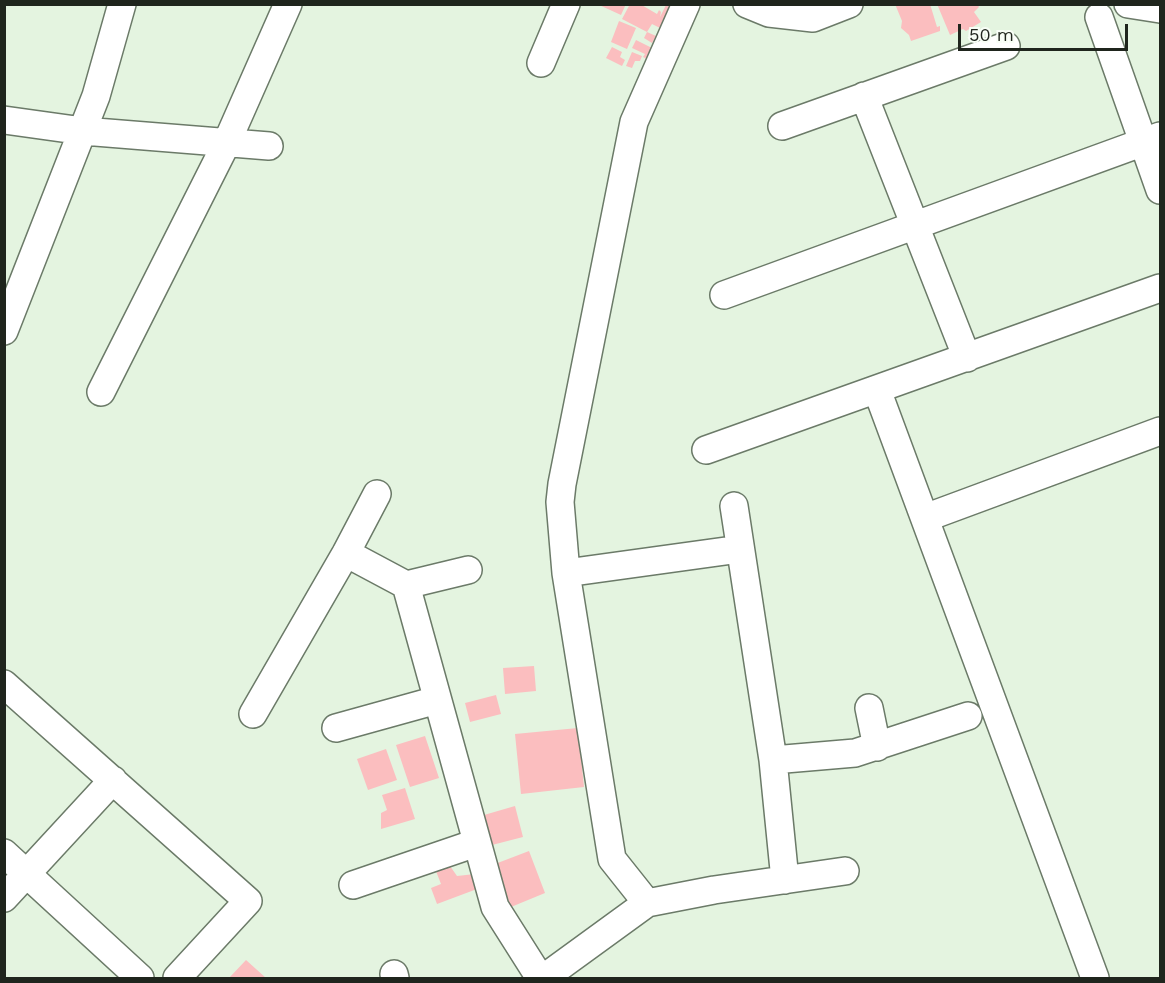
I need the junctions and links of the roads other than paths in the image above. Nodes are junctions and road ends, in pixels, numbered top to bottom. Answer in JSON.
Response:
{"nodes":[{"id":1,"x":122,"y":4,"type":"edge"},
{"id":2,"x":288,"y":4,"type":"edge"},
{"id":3,"x":566,"y":4,"type":"edge"},
{"id":4,"x":686,"y":4,"type":"edge"},
{"id":5,"x":849,"y":4,"type":"edge"},
{"id":6,"x":1128,"y":4,"type":"edge"},
{"id":7,"x":763,"y":7,"type":"edge"},
{"id":8,"x":1161,"y":9,"type":"edge"},
{"id":9,"x":1099,"y":17,"type":"dead end"},
{"id":10,"x":1006,"y":46,"type":"dead end"},
{"id":11,"x":541,"y":63,"type":"dead end"},
{"id":12,"x":864,"y":96,"type":"junction"},
{"id":13,"x":4,"y":120,"type":"edge"},
{"id":14,"x":782,"y":126,"type":"dead end"},
{"id":15,"x":84,"y":131,"type":"junction"},
{"id":16,"x":1152,"y":139,"type":"edge"},
{"id":17,"x":227,"y":142,"type":"junction"},
{"id":18,"x":269,"y":146,"type":"dead end"},
{"id":19,"x":1161,"y":190,"type":"edge"},
{"id":20,"x":915,"y":225,"type":"junction"},
{"id":21,"x":1161,"y":288,"type":"edge"},
{"id":22,"x":724,"y":294,"type":"dead end"},
{"id":23,"x":4,"y":331,"type":"edge"},
{"id":24,"x":966,"y":358,"type":"junction"},
{"id":25,"x":877,"y":390,"type":"junction"},
{"id":26,"x":100,"y":393,"type":"dead end"},
{"id":27,"x":1161,"y":430,"type":"edge"},
{"id":28,"x":706,"y":450,"type":"dead end"},
{"id":29,"x":377,"y":494,"type":"dead end"},
{"id":30,"x":734,"y":506,"type":"dead end"},
{"id":31,"x":925,"y":518,"type":"junction"},
{"id":32,"x":740,"y":549,"type":"junction"},
{"id":33,"x":346,"y":553,"type":"junction"},
{"id":34,"x":468,"y":570,"type":"dead end"},
{"id":35,"x":566,"y":573,"type":"junction"},
{"id":36,"x":406,"y":585,"type":"junction"},
{"id":37,"x":4,"y":684,"type":"edge"},
{"id":38,"x":437,"y":700,"type":"junction"},
{"id":39,"x":869,"y":708,"type":"dead end"},
{"id":40,"x":253,"y":714,"type":"dead end"},
{"id":41,"x":968,"y":716,"type":"dead end"},
{"id":42,"x":336,"y":728,"type":"dead end"},
{"id":43,"x":878,"y":747,"type":"junction"},
{"id":44,"x":773,"y":760,"type":"junction"},
{"id":45,"x":112,"y":780,"type":"junction"},
{"id":46,"x":476,"y":843,"type":"junction"},
{"id":47,"x":4,"y":853,"type":"edge"},
{"id":48,"x":845,"y":871,"type":"dead end"},
{"id":49,"x":27,"y":874,"type":"junction"},
{"id":50,"x":785,"y":880,"type":"junction"},
{"id":51,"x":353,"y":885,"type":"dead end"},
{"id":52,"x":4,"y":898,"type":"edge"},
{"id":53,"x":647,"y":903,"type":"junction"},
{"id":54,"x":140,"y":978,"type":"edge"},
{"id":55,"x":177,"y":978,"type":"edge"},
{"id":56,"x":542,"y":978,"type":"edge"},
{"id":57,"x":1095,"y":978,"type":"edge"}],
"edges":[{"from":1,"to":15,"type":"street"},
{"from":2,"to":17,"type":"street"},
{"from":3,"to":11,"type":"street"},
{"from":4,"to":35,"type":"street"},
{"from":5,"to":7,"type":"street"},
{"from":6,"to":8,"type":"street"},
{"from":9,"to":16,"type":"street"},
{"from":10,"to":12,"type":"street"},
{"from":12,"to":14,"type":"street"},
{"from":12,"to":20,"type":"street"},
{"from":13,"to":15,"type":"street"},
{"from":15,"to":17,"type":"street"},
{"from":15,"to":23,"type":"street"},
{"from":16,"to":19,"type":"street"},
{"from":16,"to":20,"type":"street"},
{"from":17,"to":18,"type":"street"},
{"from":17,"to":26,"type":"street"},
{"from":20,"to":22,"type":"street"},
{"from":20,"to":24,"type":"street"},
{"from":21,"to":24,"type":"street"},
{"from":24,"to":25,"type":"street"},
{"from":25,"to":28,"type":"street"},
{"from":25,"to":31,"type":"street"},
{"from":27,"to":31,"type":"street"},
{"from":29,"to":33,"type":"street"},
{"from":30,"to":32,"type":"street"},
{"from":31,"to":57,"type":"street"},
{"from":32,"to":35,"type":"street"},
{"from":32,"to":44,"type":"street"},
{"from":33,"to":36,"type":"street"},
{"from":33,"to":40,"type":"street"},
{"from":34,"to":36,"type":"street"},
{"from":35,"to":53,"type":"street"},
{"from":36,"to":38,"type":"street"},
{"from":37,"to":45,"type":"street"},
{"from":38,"to":42,"type":"street"},
{"from":38,"to":46,"type":"street"},
{"from":39,"to":43,"type":"street"},
{"from":41,"to":43,"type":"street"},
{"from":43,"to":44,"type":"street"},
{"from":44,"to":50,"type":"street"},
{"from":45,"to":49,"type":"street"},
{"from":45,"to":55,"type":"street"},
{"from":46,"to":51,"type":"street"},
{"from":46,"to":56,"type":"street"},
{"from":47,"to":49,"type":"street"},
{"from":48,"to":50,"type":"street"},
{"from":49,"to":52,"type":"street"},
{"from":49,"to":54,"type":"street"},
{"from":50,"to":53,"type":"street"},
{"from":53,"to":56,"type":"street"}]}
